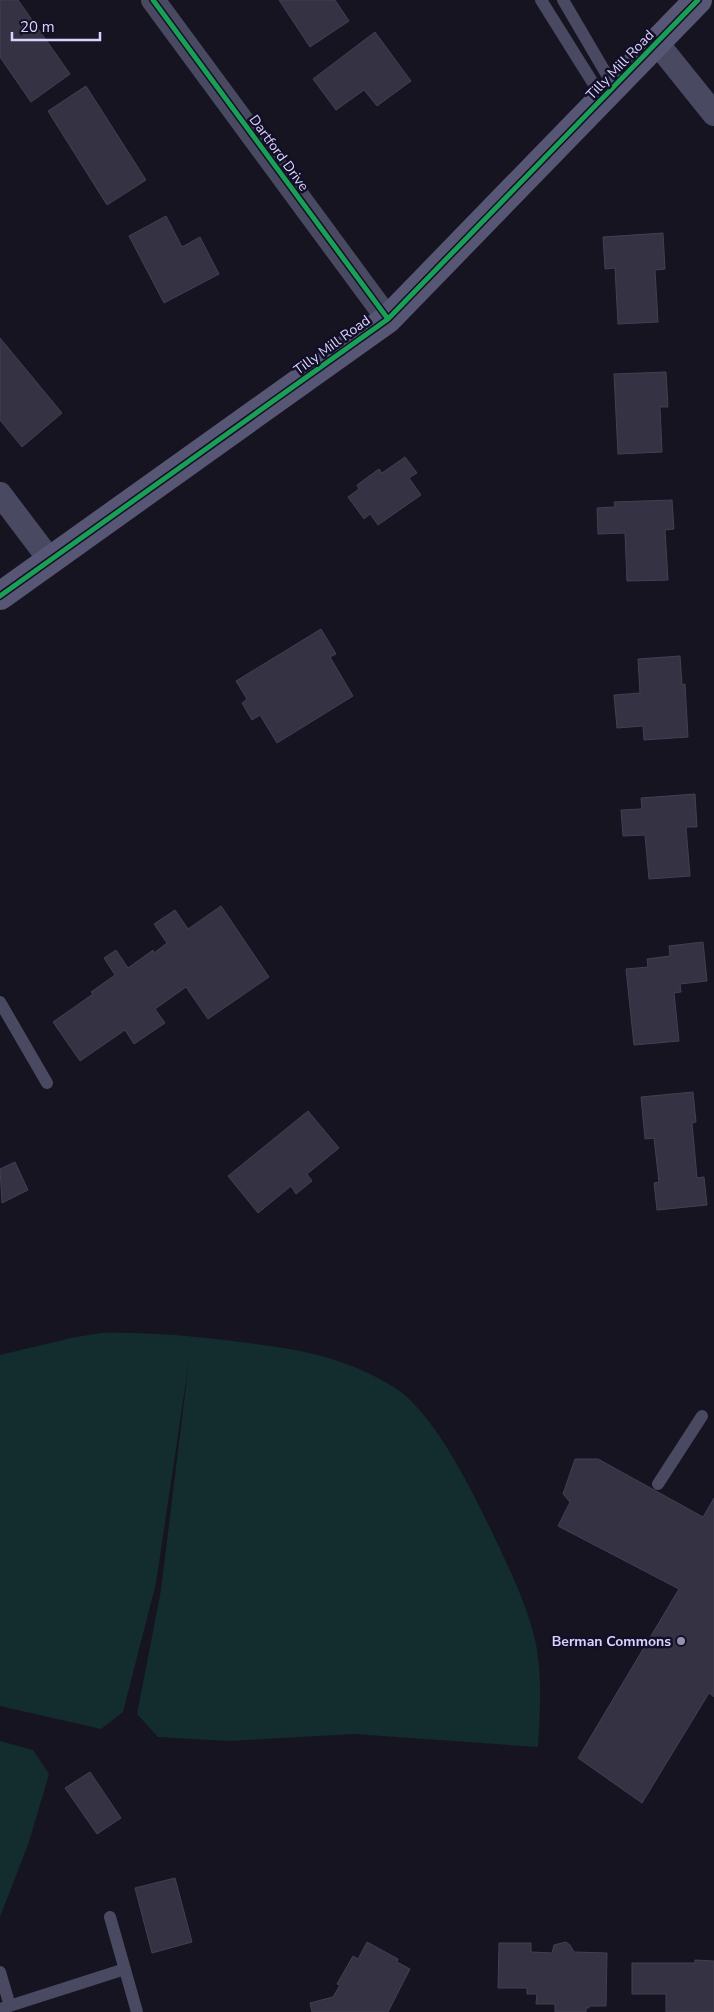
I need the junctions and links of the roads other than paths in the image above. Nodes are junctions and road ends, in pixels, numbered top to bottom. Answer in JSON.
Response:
{"nodes":[{"id":1,"x":153,"y":0,"type":"edge"},
{"id":2,"x":541,"y":0,"type":"edge"},
{"id":3,"x":563,"y":0,"type":"edge"},
{"id":4,"x":698,"y":0,"type":"edge"},
{"id":5,"x":657,"y":43,"type":"junction"},
{"id":6,"x":609,"y":93,"type":"junction"},
{"id":7,"x":714,"y":114,"type":"edge"},
{"id":8,"x":388,"y":319,"type":"junction"},
{"id":9,"x":0,"y":494,"type":"edge"},
{"id":10,"x":50,"y":560,"type":"junction"},
{"id":11,"x":0,"y":596,"type":"edge"},
{"id":12,"x":1,"y":1002,"type":"edge"},
{"id":13,"x":46,"y":1083,"type":"dead end"},
{"id":14,"x":702,"y":1416,"type":"dead end"},
{"id":15,"x":658,"y":1484,"type":"dead end"},
{"id":16,"x":110,"y":1917,"type":"dead end"},
{"id":17,"x":125,"y":1969,"type":"junction"},
{"id":18,"x":0,"y":1972,"type":"edge"},
{"id":19,"x":5,"y":2007,"type":"edge"},
{"id":20,"x":137,"y":2012,"type":"edge"}],
"edges":[{"from":1,"to":8,"type":"street","name":"Dartford Drive"},
{"from":2,"to":6,"type":"lane"},
{"from":3,"to":6,"type":"lane"},
{"from":4,"to":5,"type":"street","name":"Tilly Mill Road"},
{"from":5,"to":6,"type":"street","name":"Tilly Mill Road"},
{"from":5,"to":7,"type":"street"},
{"from":6,"to":8,"type":"street","name":"Tilly Mill Road"},
{"from":8,"to":10,"type":"street","name":"Tilly Mill Road"},
{"from":9,"to":10,"type":"street"},
{"from":10,"to":11,"type":"street","name":"Tilly Mill Road"},
{"from":12,"to":13,"type":"lane"},
{"from":14,"to":15,"type":"lane"},
{"from":16,"to":17,"type":"lane"},
{"from":17,"to":19,"type":"lane"},
{"from":17,"to":20,"type":"lane"},
{"from":18,"to":19,"type":"lane"}]}
